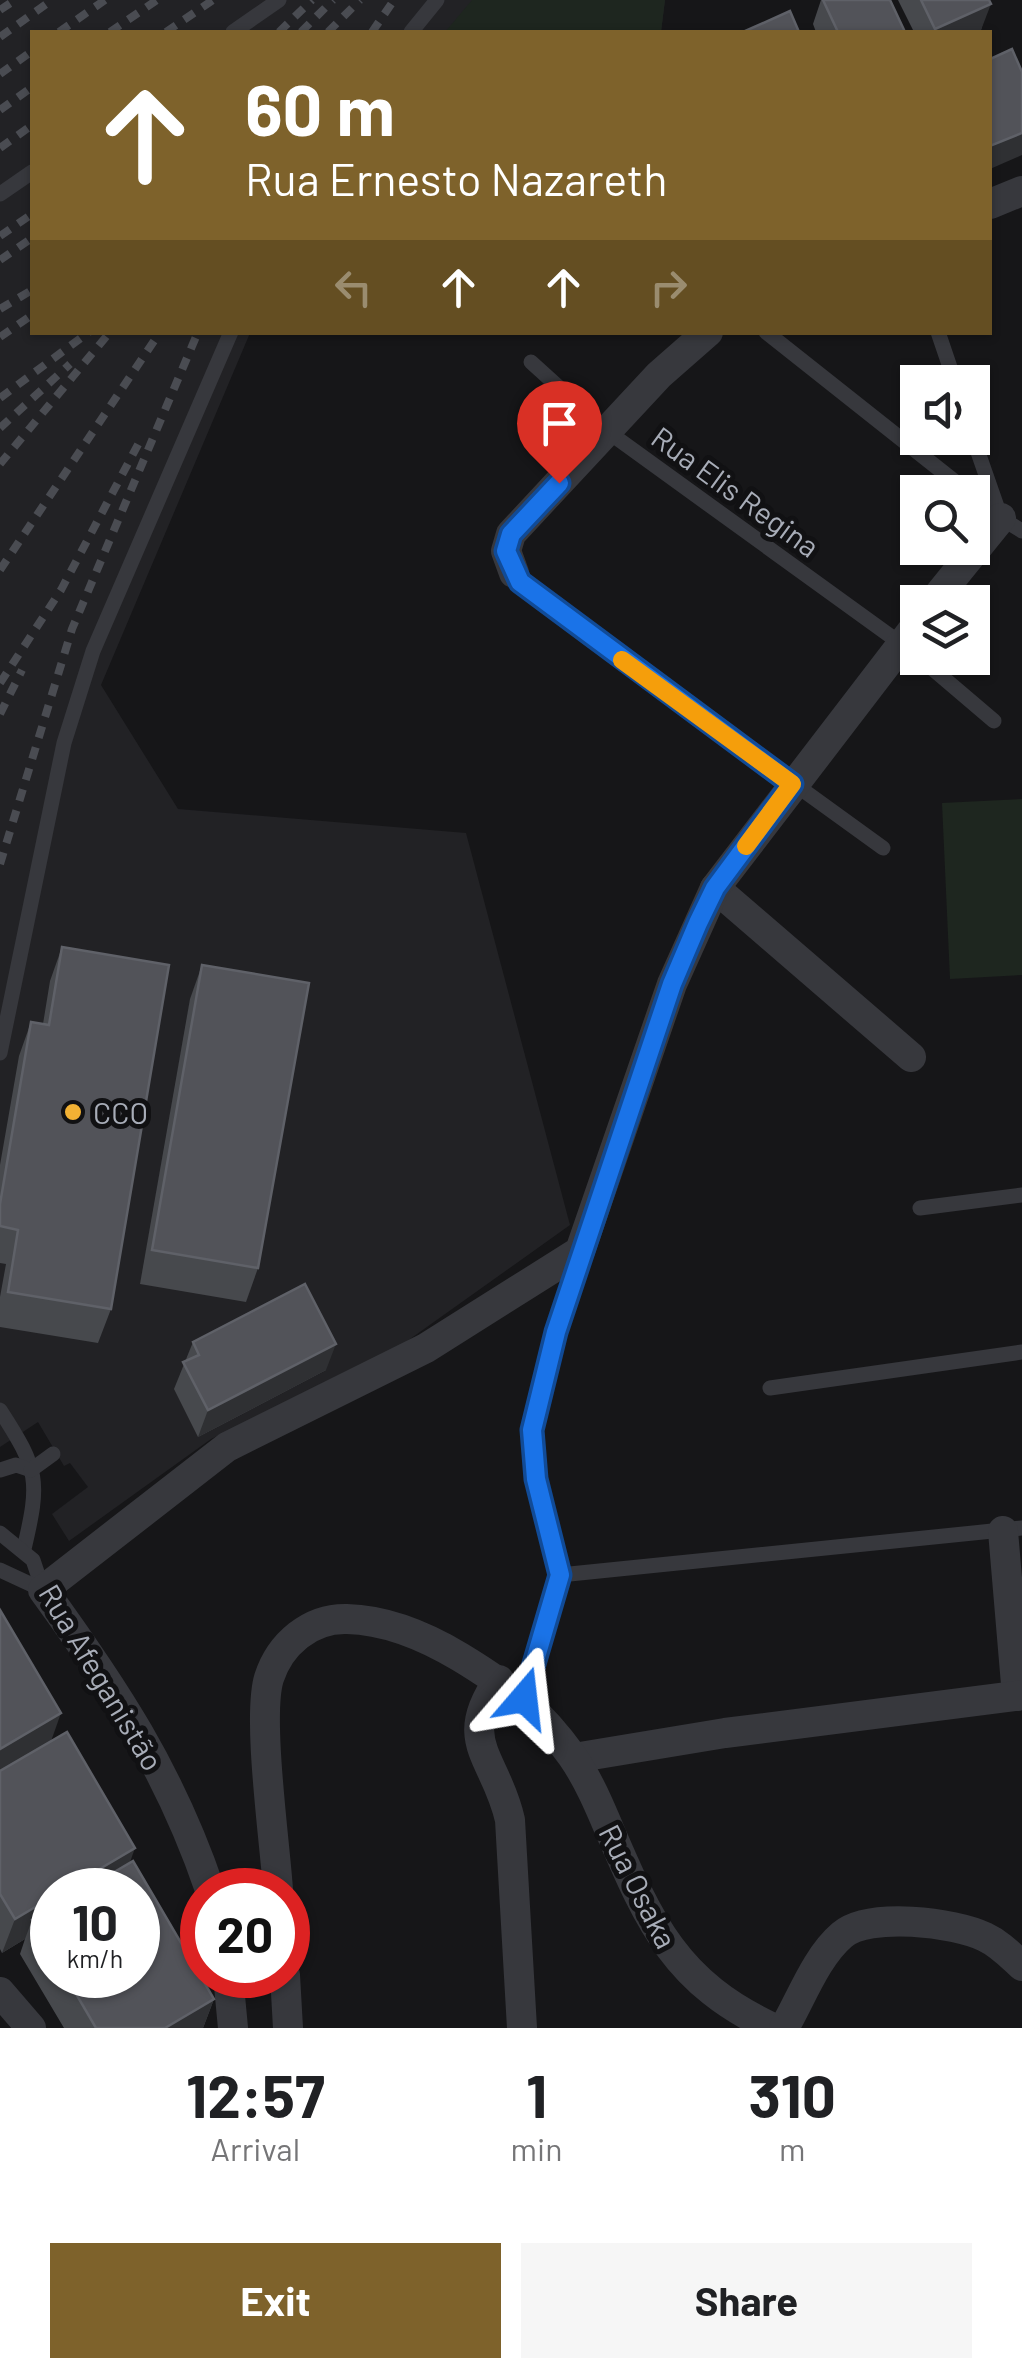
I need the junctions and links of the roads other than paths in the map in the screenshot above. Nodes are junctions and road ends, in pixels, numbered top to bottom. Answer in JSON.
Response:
{"nodes":[{"id":1,"x":279,"y":0,"type":"edge"},
{"id":2,"x":437,"y":0,"type":"edge"},
{"id":3,"x":236,"y":30,"type":"edge"},
{"id":4,"x":413,"y":30,"type":"edge"},
{"id":5,"x":30,"y":173,"type":"edge"},
{"id":6,"x":1022,"y":191,"type":"edge"},
{"id":7,"x":0,"y":194,"type":"edge"},
{"id":8,"x":992,"y":203,"type":"edge"},
{"id":9,"x":230,"y":335,"type":"edge"},
{"id":10,"x":705,"y":335,"type":"edge"},
{"id":11,"x":770,"y":335,"type":"edge"},
{"id":12,"x":939,"y":335,"type":"edge"},
{"id":13,"x":530,"y":362,"type":"dead end"},
{"id":14,"x":949,"y":365,"type":"edge"},
{"id":15,"x":607,"y":431,"type":"junction"},
{"id":16,"x":981,"y":455,"type":"edge"},
{"id":17,"x":946,"y":475,"type":"edge"},
{"id":18,"x":990,"y":509,"type":"edge"},
{"id":19,"x":1011,"y":524,"type":"edge"},
{"id":20,"x":514,"y":573,"type":"joint"},
{"id":21,"x":951,"y":585,"type":"edge"},
{"id":22,"x":900,"y":635,"type":"edge"},
{"id":23,"x":900,"y":661,"type":"edge"},
{"id":24,"x":946,"y":675,"type":"edge"},
{"id":25,"x":994,"y":721,"type":"dead end"},
{"id":26,"x":792,"y":784,"type":"junction"},
{"id":27,"x":883,"y":848,"type":"dead end"},
{"id":28,"x":715,"y":888,"type":"junction"},
{"id":29,"x":0,"y":1053,"type":"edge"},
{"id":30,"x":911,"y":1057,"type":"dead end"},
{"id":31,"x":1022,"y":1195,"type":"edge"},
{"id":32,"x":920,"y":1208,"type":"dead end"},
{"id":33,"x":580,"y":1251,"type":"junction"},
{"id":34,"x":1022,"y":1352,"type":"edge"},
{"id":35,"x":770,"y":1388,"type":"dead end"},
{"id":36,"x":0,"y":1410,"type":"edge"},
{"id":37,"x":53,"y":1454,"type":"dead end"},
{"id":38,"x":0,"y":1470,"type":"edge"},
{"id":39,"x":31,"y":1470,"type":"junction"},
{"id":40,"x":1013,"y":1529,"type":"edge"},
{"id":41,"x":0,"y":1532,"type":"edge"},
{"id":42,"x":24,"y":1549,"type":"junction"},
{"id":43,"x":0,"y":1570,"type":"edge"},
{"id":44,"x":560,"y":1575,"type":"junction"},
{"id":45,"x":43,"y":1590,"type":"junction"},
{"id":46,"x":499,"y":1680,"type":"junction"},
{"id":47,"x":1020,"y":1696,"type":"edge"},
{"id":48,"x":524,"y":1698,"type":"junction"},
{"id":49,"x":574,"y":1758,"type":"junction"},
{"id":50,"x":202,"y":1868,"type":"edge"},
{"id":51,"x":276,"y":1868,"type":"edge"},
{"id":52,"x":1022,"y":1966,"type":"edge"},
{"id":53,"x":0,"y":1992,"type":"edge"},
{"id":54,"x":230,"y":1998,"type":"edge"},
{"id":55,"x":286,"y":1998,"type":"edge"},
{"id":56,"x":31,"y":2028,"type":"edge"},
{"id":57,"x":233,"y":2028,"type":"edge"},
{"id":58,"x":288,"y":2028,"type":"edge"},
{"id":59,"x":522,"y":2028,"type":"edge"},
{"id":60,"x":773,"y":2028,"type":"edge"},
{"id":61,"x":784,"y":2028,"type":"edge"}],
"edges":[{"from":1,"to":3,"type":"lane"},
{"from":2,"to":4,"type":"lane"},
{"from":5,"to":7,"type":"lane"},
{"from":6,"to":8,"type":"street"},
{"from":9,"to":29,"type":"lane"},
{"from":10,"to":15,"type":"street"},
{"from":11,"to":17,"type":"lane"},
{"from":12,"to":14,"type":"lane"},
{"from":13,"to":15,"type":"lane","name":"Rua Elis Regina"},
{"from":15,"to":20,"type":"street"},
{"from":15,"to":22,"type":"lane","name":"Rua Elis Regina"},
{"from":16,"to":19,"type":"lane"},
{"from":18,"to":19,"type":"lane"},
{"from":19,"to":21,"type":"street"},
{"from":20,"to":26,"type":"lane"},
{"from":23,"to":26,"type":"street"},
{"from":24,"to":25,"type":"lane","name":"Rua Elis Regina"},
{"from":26,"to":27,"type":"lane"},
{"from":26,"to":28,"type":"street"},
{"from":28,"to":30,"type":"street"},
{"from":28,"to":33,"type":"street"},
{"from":31,"to":32,"type":"lane"},
{"from":33,"to":44,"type":"lane"},
{"from":33,"to":45,"type":"street"},
{"from":34,"to":35,"type":"lane"},
{"from":36,"to":39,"type":"lane"},
{"from":37,"to":39,"type":"lane"},
{"from":38,"to":39,"type":"lane"},
{"from":39,"to":42,"type":"lane"},
{"from":40,"to":44,"type":"lane"},
{"from":40,"to":47,"type":"street"},
{"from":41,"to":42,"type":"lane","name":"Rua Afeganistão"},
{"from":42,"to":45,"type":"lane","name":"Rua Afeganistão"},
{"from":43,"to":45,"type":"lane"},
{"from":44,"to":48,"type":"lane"},
{"from":45,"to":50,"type":"street","name":"Rua Afeganistão"},
{"from":46,"to":48,"type":"street","name":"Rua Osaka"},
{"from":46,"to":51,"type":"street","name":"Rua Osaka"},
{"from":46,"to":59,"type":"street"},
{"from":47,"to":49,"type":"street"},
{"from":48,"to":49,"type":"street","name":"Rua Osaka"},
{"from":49,"to":60,"type":"street","name":"Rua Osaka"},
{"from":52,"to":61,"type":"street"},
{"from":53,"to":56,"type":"street"},
{"from":54,"to":57,"type":"street"},
{"from":55,"to":58,"type":"street"}]}
